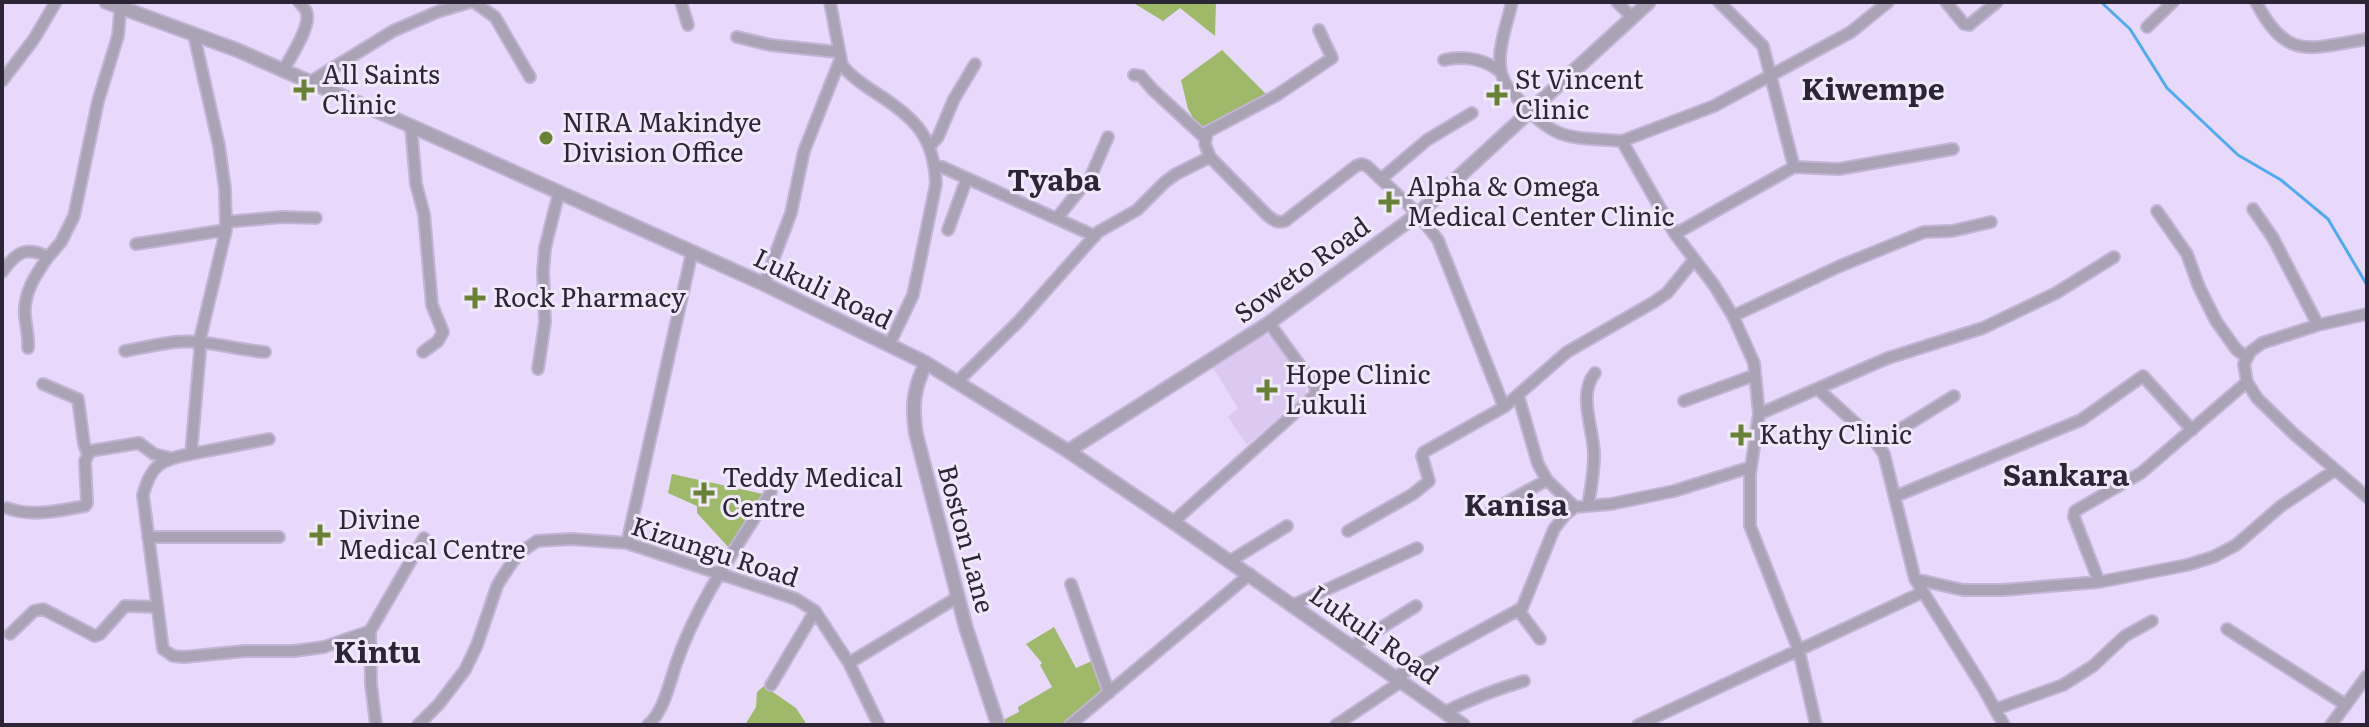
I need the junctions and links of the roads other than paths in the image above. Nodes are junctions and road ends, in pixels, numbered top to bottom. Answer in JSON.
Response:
{"nodes":[{"id":1,"x":56,"y":2,"type":"edge"},
{"id":2,"x":106,"y":2,"type":"edge"},
{"id":3,"x":299,"y":2,"type":"edge"},
{"id":4,"x":472,"y":2,"type":"edge"},
{"id":5,"x":681,"y":2,"type":"edge"},
{"id":6,"x":830,"y":2,"type":"edge"},
{"id":7,"x":1512,"y":2,"type":"edge"},
{"id":8,"x":1617,"y":2,"type":"edge"},
{"id":9,"x":1649,"y":2,"type":"edge"},
{"id":10,"x":1719,"y":2,"type":"edge"},
{"id":11,"x":1888,"y":2,"type":"edge"},
{"id":12,"x":1946,"y":2,"type":"edge"},
{"id":13,"x":1997,"y":2,"type":"edge"},
{"id":14,"x":2173,"y":2,"type":"edge"},
{"id":15,"x":2256,"y":2,"type":"edge"},
{"id":16,"x":121,"y":5,"type":"edge"},
{"id":17,"x":1632,"y":17,"type":"junction"},
{"id":18,"x":688,"y":25,"type":"dead end"},
{"id":19,"x":2147,"y":27,"type":"dead end"},
{"id":20,"x":1319,"y":30,"type":"dead end"},
{"id":21,"x":194,"y":35,"type":"junction"},
{"id":22,"x":737,"y":37,"type":"dead end"},
{"id":23,"x":2367,"y":39,"type":"edge"},
{"id":24,"x":839,"y":56,"type":"junction"},
{"id":25,"x":1444,"y":60,"type":"dead end"},
{"id":26,"x":975,"y":64,"type":"dead end"},
{"id":27,"x":283,"y":71,"type":"junction"},
{"id":28,"x":1501,"y":72,"type":"junction"},
{"id":29,"x":1134,"y":75,"type":"dead end"},
{"id":30,"x":1769,"y":76,"type":"junction"},
{"id":31,"x":530,"y":77,"type":"dead end"},
{"id":32,"x":2,"y":81,"type":"edge"},
{"id":33,"x":310,"y":82,"type":"junction"},
{"id":34,"x":1529,"y":112,"type":"junction"},
{"id":35,"x":1472,"y":113,"type":"dead end"},
{"id":36,"x":411,"y":126,"type":"junction"},
{"id":37,"x":1108,"y":137,"type":"dead end"},
{"id":38,"x":1204,"y":137,"type":"junction"},
{"id":39,"x":1622,"y":141,"type":"junction"},
{"id":40,"x":929,"y":147,"type":"junction"},
{"id":41,"x":1953,"y":149,"type":"dead end"},
{"id":42,"x":1210,"y":157,"type":"junction"},
{"id":43,"x":935,"y":166,"type":"junction"},
{"id":44,"x":1794,"y":167,"type":"junction"},
{"id":45,"x":967,"y":178,"type":"junction"},
{"id":46,"x":1381,"y":179,"type":"junction"},
{"id":47,"x":559,"y":192,"type":"junction"},
{"id":48,"x":2253,"y":209,"type":"dead end"},
{"id":49,"x":2157,"y":211,"type":"dead end"},
{"id":50,"x":1418,"y":214,"type":"junction"},
{"id":51,"x":316,"y":218,"type":"dead end"},
{"id":52,"x":1057,"y":218,"type":"junction"},
{"id":53,"x":1991,"y":222,"type":"dead end"},
{"id":54,"x":226,"y":226,"type":"junction"},
{"id":55,"x":948,"y":230,"type":"dead end"},
{"id":56,"x":1675,"y":234,"type":"junction"},
{"id":57,"x":1095,"y":236,"type":"junction"},
{"id":58,"x":136,"y":244,"type":"dead end"},
{"id":59,"x":692,"y":252,"type":"junction"},
{"id":60,"x":48,"y":257,"type":"junction"},
{"id":61,"x":2114,"y":257,"type":"dead end"},
{"id":62,"x":1693,"y":261,"type":"junction"},
{"id":63,"x":2,"y":272,"type":"edge"},
{"id":64,"x":764,"y":284,"type":"junction"},
{"id":65,"x":2367,"y":314,"type":"edge"},
{"id":66,"x":1733,"y":316,"type":"junction"},
{"id":67,"x":1269,"y":323,"type":"junction"},
{"id":68,"x":2318,"y":325,"type":"junction"},
{"id":69,"x":199,"y":343,"type":"junction"},
{"id":70,"x":889,"y":345,"type":"junction"},
{"id":71,"x":28,"y":348,"type":"dead end"},
{"id":72,"x":125,"y":351,"type":"dead end"},
{"id":73,"x":265,"y":352,"type":"dead end"},
{"id":74,"x":423,"y":352,"type":"dead end"},
{"id":75,"x":2246,"y":357,"type":"junction"},
{"id":76,"x":926,"y":363,"type":"junction"},
{"id":77,"x":538,"y":369,"type":"dead end"},
{"id":78,"x":1595,"y":373,"type":"dead end"},
{"id":79,"x":1755,"y":375,"type":"junction"},
{"id":80,"x":957,"y":382,"type":"junction"},
{"id":81,"x":2247,"y":382,"type":"junction"},
{"id":82,"x":43,"y":384,"type":"dead end"},
{"id":83,"x":1819,"y":390,"type":"junction"},
{"id":84,"x":1518,"y":395,"type":"junction"},
{"id":85,"x":1954,"y":396,"type":"dead end"},
{"id":86,"x":1684,"y":401,"type":"dead end"},
{"id":87,"x":1504,"y":407,"type":"junction"},
{"id":88,"x":1759,"y":414,"type":"junction"},
{"id":89,"x":2192,"y":430,"type":"junction"},
{"id":90,"x":269,"y":439,"type":"dead end"},
{"id":91,"x":1878,"y":443,"type":"junction"},
{"id":92,"x":1068,"y":451,"type":"junction"},
{"id":93,"x":191,"y":454,"type":"junction"},
{"id":94,"x":88,"y":455,"type":"junction"},
{"id":95,"x":170,"y":458,"type":"junction"},
{"id":96,"x":1751,"y":467,"type":"junction"},
{"id":97,"x":2335,"y":470,"type":"junction"},
{"id":98,"x":1547,"y":480,"type":"junction"},
{"id":99,"x":771,"y":492,"type":"dead end"},
{"id":100,"x":1896,"y":496,"type":"junction"},
{"id":101,"x":2367,"y":497,"type":"edge"},
{"id":102,"x":1588,"y":506,"type":"junction"},
{"id":103,"x":1575,"y":507,"type":"junction"},
{"id":104,"x":7,"y":508,"type":"dead end"},
{"id":105,"x":1491,"y":511,"type":"dead end"},
{"id":106,"x":1173,"y":522,"type":"junction"},
{"id":107,"x":1287,"y":526,"type":"dead end"},
{"id":108,"x":1348,"y":531,"type":"dead end"},
{"id":109,"x":148,"y":537,"type":"junction"},
{"id":110,"x":279,"y":537,"type":"dead end"},
{"id":111,"x":424,"y":538,"type":"dead end"},
{"id":112,"x":627,"y":543,"type":"junction"},
{"id":113,"x":1417,"y":548,"type":"dead end"},
{"id":114,"x":1230,"y":561,"type":"junction"},
{"id":115,"x":721,"y":573,"type":"junction"},
{"id":116,"x":1250,"y":574,"type":"junction"},
{"id":117,"x":1915,"y":579,"type":"junction"},
{"id":118,"x":2099,"y":582,"type":"junction"},
{"id":119,"x":1071,"y":584,"type":"dead end"},
{"id":120,"x":1923,"y":592,"type":"junction"},
{"id":121,"x":958,"y":597,"type":"junction"},
{"id":122,"x":1293,"y":605,"type":"junction"},
{"id":123,"x":1416,"y":606,"type":"dead end"},
{"id":124,"x":157,"y":607,"type":"junction"},
{"id":125,"x":815,"y":611,"type":"junction"},
{"id":126,"x":1519,"y":611,"type":"junction"},
{"id":127,"x":2152,"y":621,"type":"dead end"},
{"id":128,"x":2227,"y":629,"type":"dead end"},
{"id":129,"x":370,"y":631,"type":"junction"},
{"id":130,"x":10,"y":634,"type":"dead end"},
{"id":131,"x":1540,"y":639,"type":"dead end"},
{"id":132,"x":1352,"y":646,"type":"junction"},
{"id":133,"x":1799,"y":651,"type":"junction"},
{"id":134,"x":849,"y":663,"type":"junction"},
{"id":135,"x":2367,"y":676,"type":"edge"},
{"id":136,"x":1398,"y":679,"type":"junction"},
{"id":137,"x":1524,"y":681,"type":"dead end"},
{"id":138,"x":771,"y":685,"type":"dead end"},
{"id":139,"x":1109,"y":693,"type":"junction"},
{"id":140,"x":2346,"y":705,"type":"junction"},
{"id":141,"x":1996,"y":709,"type":"junction"},
{"id":142,"x":1445,"y":712,"type":"junction"},
{"id":143,"x":376,"y":725,"type":"edge"},
{"id":144,"x":418,"y":725,"type":"edge"},
{"id":145,"x":648,"y":725,"type":"edge"},
{"id":146,"x":879,"y":725,"type":"edge"},
{"id":147,"x":998,"y":725,"type":"edge"},
{"id":148,"x":1070,"y":725,"type":"edge"},
{"id":149,"x":1336,"y":725,"type":"edge"},
{"id":150,"x":1463,"y":725,"type":"edge"},
{"id":151,"x":1638,"y":725,"type":"edge"},
{"id":152,"x":1816,"y":725,"type":"edge"},
{"id":153,"x":2004,"y":725,"type":"edge"},
{"id":154,"x":2331,"y":725,"type":"edge"}],
"edges":[{"from":1,"to":32,"type":"street"},
{"from":2,"to":16,"type":"street","name":"Lukuli Road"},
{"from":3,"to":27,"type":"street"},
{"from":4,"to":31,"type":"street"},
{"from":4,"to":33,"type":"street"},
{"from":5,"to":18,"type":"street"},
{"from":6,"to":24,"type":"street"},
{"from":7,"to":28,"type":"street"},
{"from":8,"to":17,"type":"street"},
{"from":9,"to":17,"type":"street","name":"Soweto Road"},
{"from":10,"to":30,"type":"street"},
{"from":11,"to":30,"type":"street"},
{"from":12,"to":13,"type":"street"},
{"from":14,"to":19,"type":"street"},
{"from":15,"to":23,"type":"street"},
{"from":16,"to":21,"type":"street","name":"Lukuli Road"},
{"from":16,"to":60,"type":"street"},
{"from":17,"to":34,"type":"street","name":"Soweto Road"},
{"from":20,"to":38,"type":"street"},
{"from":21,"to":27,"type":"street","name":"Lukuli Road"},
{"from":21,"to":54,"type":"street"},
{"from":22,"to":24,"type":"street"},
{"from":24,"to":40,"type":"street"},
{"from":24,"to":64,"type":"street"},
{"from":25,"to":28,"type":"street"},
{"from":26,"to":40,"type":"street"},
{"from":27,"to":33,"type":"street","name":"Lukuli Road"},
{"from":28,"to":34,"type":"street"},
{"from":29,"to":38,"type":"street"},
{"from":30,"to":39,"type":"street"},
{"from":30,"to":44,"type":"street"},
{"from":33,"to":36,"type":"street","name":"Lukuli Road"},
{"from":34,"to":39,"type":"street"},
{"from":34,"to":50,"type":"street","name":"Soweto Road"},
{"from":35,"to":46,"type":"street"},
{"from":36,"to":47,"type":"street","name":"Lukuli Road"},
{"from":36,"to":74,"type":"street"},
{"from":37,"to":52,"type":"street"},
{"from":38,"to":42,"type":"street"},
{"from":39,"to":56,"type":"street"},
{"from":40,"to":43,"type":"street"},
{"from":41,"to":44,"type":"street"},
{"from":42,"to":46,"type":"street"},
{"from":42,"to":57,"type":"street"},
{"from":43,"to":45,"type":"street"},
{"from":43,"to":70,"type":"street"},
{"from":44,"to":56,"type":"street"},
{"from":45,"to":52,"type":"street"},
{"from":45,"to":55,"type":"street"},
{"from":46,"to":50,"type":"street"},
{"from":47,"to":59,"type":"street","name":"Lukuli Road"},
{"from":47,"to":77,"type":"street"},
{"from":48,"to":68,"type":"street"},
{"from":49,"to":75,"type":"street"},
{"from":50,"to":67,"type":"street","name":"Soweto Road"},
{"from":50,"to":87,"type":"street"},
{"from":51,"to":54,"type":"street"},
{"from":52,"to":57,"type":"street"},
{"from":53,"to":66,"type":"street"},
{"from":54,"to":58,"type":"street"},
{"from":54,"to":69,"type":"street"},
{"from":56,"to":62,"type":"street"},
{"from":57,"to":80,"type":"street"},
{"from":59,"to":64,"type":"street","name":"Lukuli Road"},
{"from":59,"to":112,"type":"street"},
{"from":60,"to":63,"type":"street"},
{"from":60,"to":71,"type":"street"},
{"from":61,"to":83,"type":"street"},
{"from":62,"to":66,"type":"street"},
{"from":62,"to":84,"type":"street"},
{"from":64,"to":70,"type":"street","name":"Lukuli Road"},
{"from":65,"to":68,"type":"street"},
{"from":66,"to":79,"type":"street"},
{"from":67,"to":92,"type":"street","name":"Soweto Road"},
{"from":67,"to":106,"type":"street"},
{"from":68,"to":75,"type":"street"},
{"from":69,"to":72,"type":"street"},
{"from":69,"to":73,"type":"street"},
{"from":69,"to":93,"type":"street"},
{"from":70,"to":76,"type":"street","name":"Lukuli Road"},
{"from":75,"to":81,"type":"street"},
{"from":76,"to":80,"type":"street","name":"Lukuli Road"},
{"from":76,"to":121,"type":"street","name":"Boston Lane"},
{"from":78,"to":102,"type":"street"},
{"from":79,"to":86,"type":"street"},
{"from":79,"to":88,"type":"street"},
{"from":80,"to":92,"type":"street","name":"Lukuli Road"},
{"from":81,"to":89,"type":"street"},
{"from":81,"to":97,"type":"street"},
{"from":82,"to":94,"type":"street"},
{"from":83,"to":88,"type":"street"},
{"from":83,"to":91,"type":"street"},
{"from":84,"to":87,"type":"street"},
{"from":84,"to":98,"type":"street"},
{"from":85,"to":91,"type":"street"},
{"from":87,"to":108,"type":"street"},
{"from":88,"to":96,"type":"street"},
{"from":89,"to":100,"type":"street"},
{"from":89,"to":118,"type":"street"},
{"from":90,"to":93,"type":"street"},
{"from":91,"to":100,"type":"street"},
{"from":92,"to":106,"type":"street","name":"Lukuli Road"},
{"from":93,"to":95,"type":"street"},
{"from":94,"to":95,"type":"street"},
{"from":94,"to":104,"type":"street"},
{"from":95,"to":109,"type":"street"},
{"from":96,"to":102,"type":"street"},
{"from":96,"to":133,"type":"street"},
{"from":97,"to":101,"type":"street"},
{"from":97,"to":118,"type":"street"},
{"from":98,"to":103,"type":"street"},
{"from":98,"to":105,"type":"street"},
{"from":99,"to":115,"type":"street"},
{"from":100,"to":117,"type":"street"},
{"from":102,"to":103,"type":"street"},
{"from":103,"to":126,"type":"street"},
{"from":106,"to":114,"type":"street","name":"Lukuli Road"},
{"from":107,"to":114,"type":"street"},
{"from":109,"to":110,"type":"street"},
{"from":109,"to":124,"type":"street"},
{"from":111,"to":129,"type":"street"},
{"from":112,"to":115,"type":"street","name":"Kizungu Road"},
{"from":112,"to":144,"type":"street","name":"Kizungu Road"},
{"from":113,"to":122,"type":"street"},
{"from":114,"to":116,"type":"street","name":"Lukuli Road"},
{"from":115,"to":125,"type":"street","name":"Kizungu Road"},
{"from":115,"to":145,"type":"street"},
{"from":116,"to":122,"type":"street","name":"Lukuli Road"},
{"from":116,"to":139,"type":"street"},
{"from":117,"to":118,"type":"street"},
{"from":117,"to":120,"type":"street"},
{"from":119,"to":139,"type":"street"},
{"from":120,"to":133,"type":"street"},
{"from":120,"to":141,"type":"street"},
{"from":121,"to":134,"type":"street"},
{"from":121,"to":147,"type":"street","name":"Boston Lane"},
{"from":122,"to":132,"type":"street","name":"Lukuli Road"},
{"from":123,"to":132,"type":"street"},
{"from":124,"to":129,"type":"street"},
{"from":124,"to":130,"type":"street"},
{"from":125,"to":134,"type":"street","name":"Kizungu Road"},
{"from":125,"to":138,"type":"street"},
{"from":126,"to":131,"type":"street"},
{"from":126,"to":136,"type":"street"},
{"from":127,"to":141,"type":"street"},
{"from":128,"to":140,"type":"street"},
{"from":129,"to":143,"type":"street"},
{"from":132,"to":136,"type":"street","name":"Lukuli Road"},
{"from":133,"to":151,"type":"street"},
{"from":133,"to":152,"type":"street"},
{"from":134,"to":146,"type":"street","name":"Kizungu Road"},
{"from":135,"to":140,"type":"street"},
{"from":136,"to":142,"type":"street","name":"Lukuli Road"},
{"from":136,"to":149,"type":"street"},
{"from":137,"to":142,"type":"street"},
{"from":139,"to":148,"type":"street"},
{"from":140,"to":154,"type":"street"},
{"from":141,"to":153,"type":"street"},
{"from":142,"to":150,"type":"street","name":"Lukuli Road"}]}
